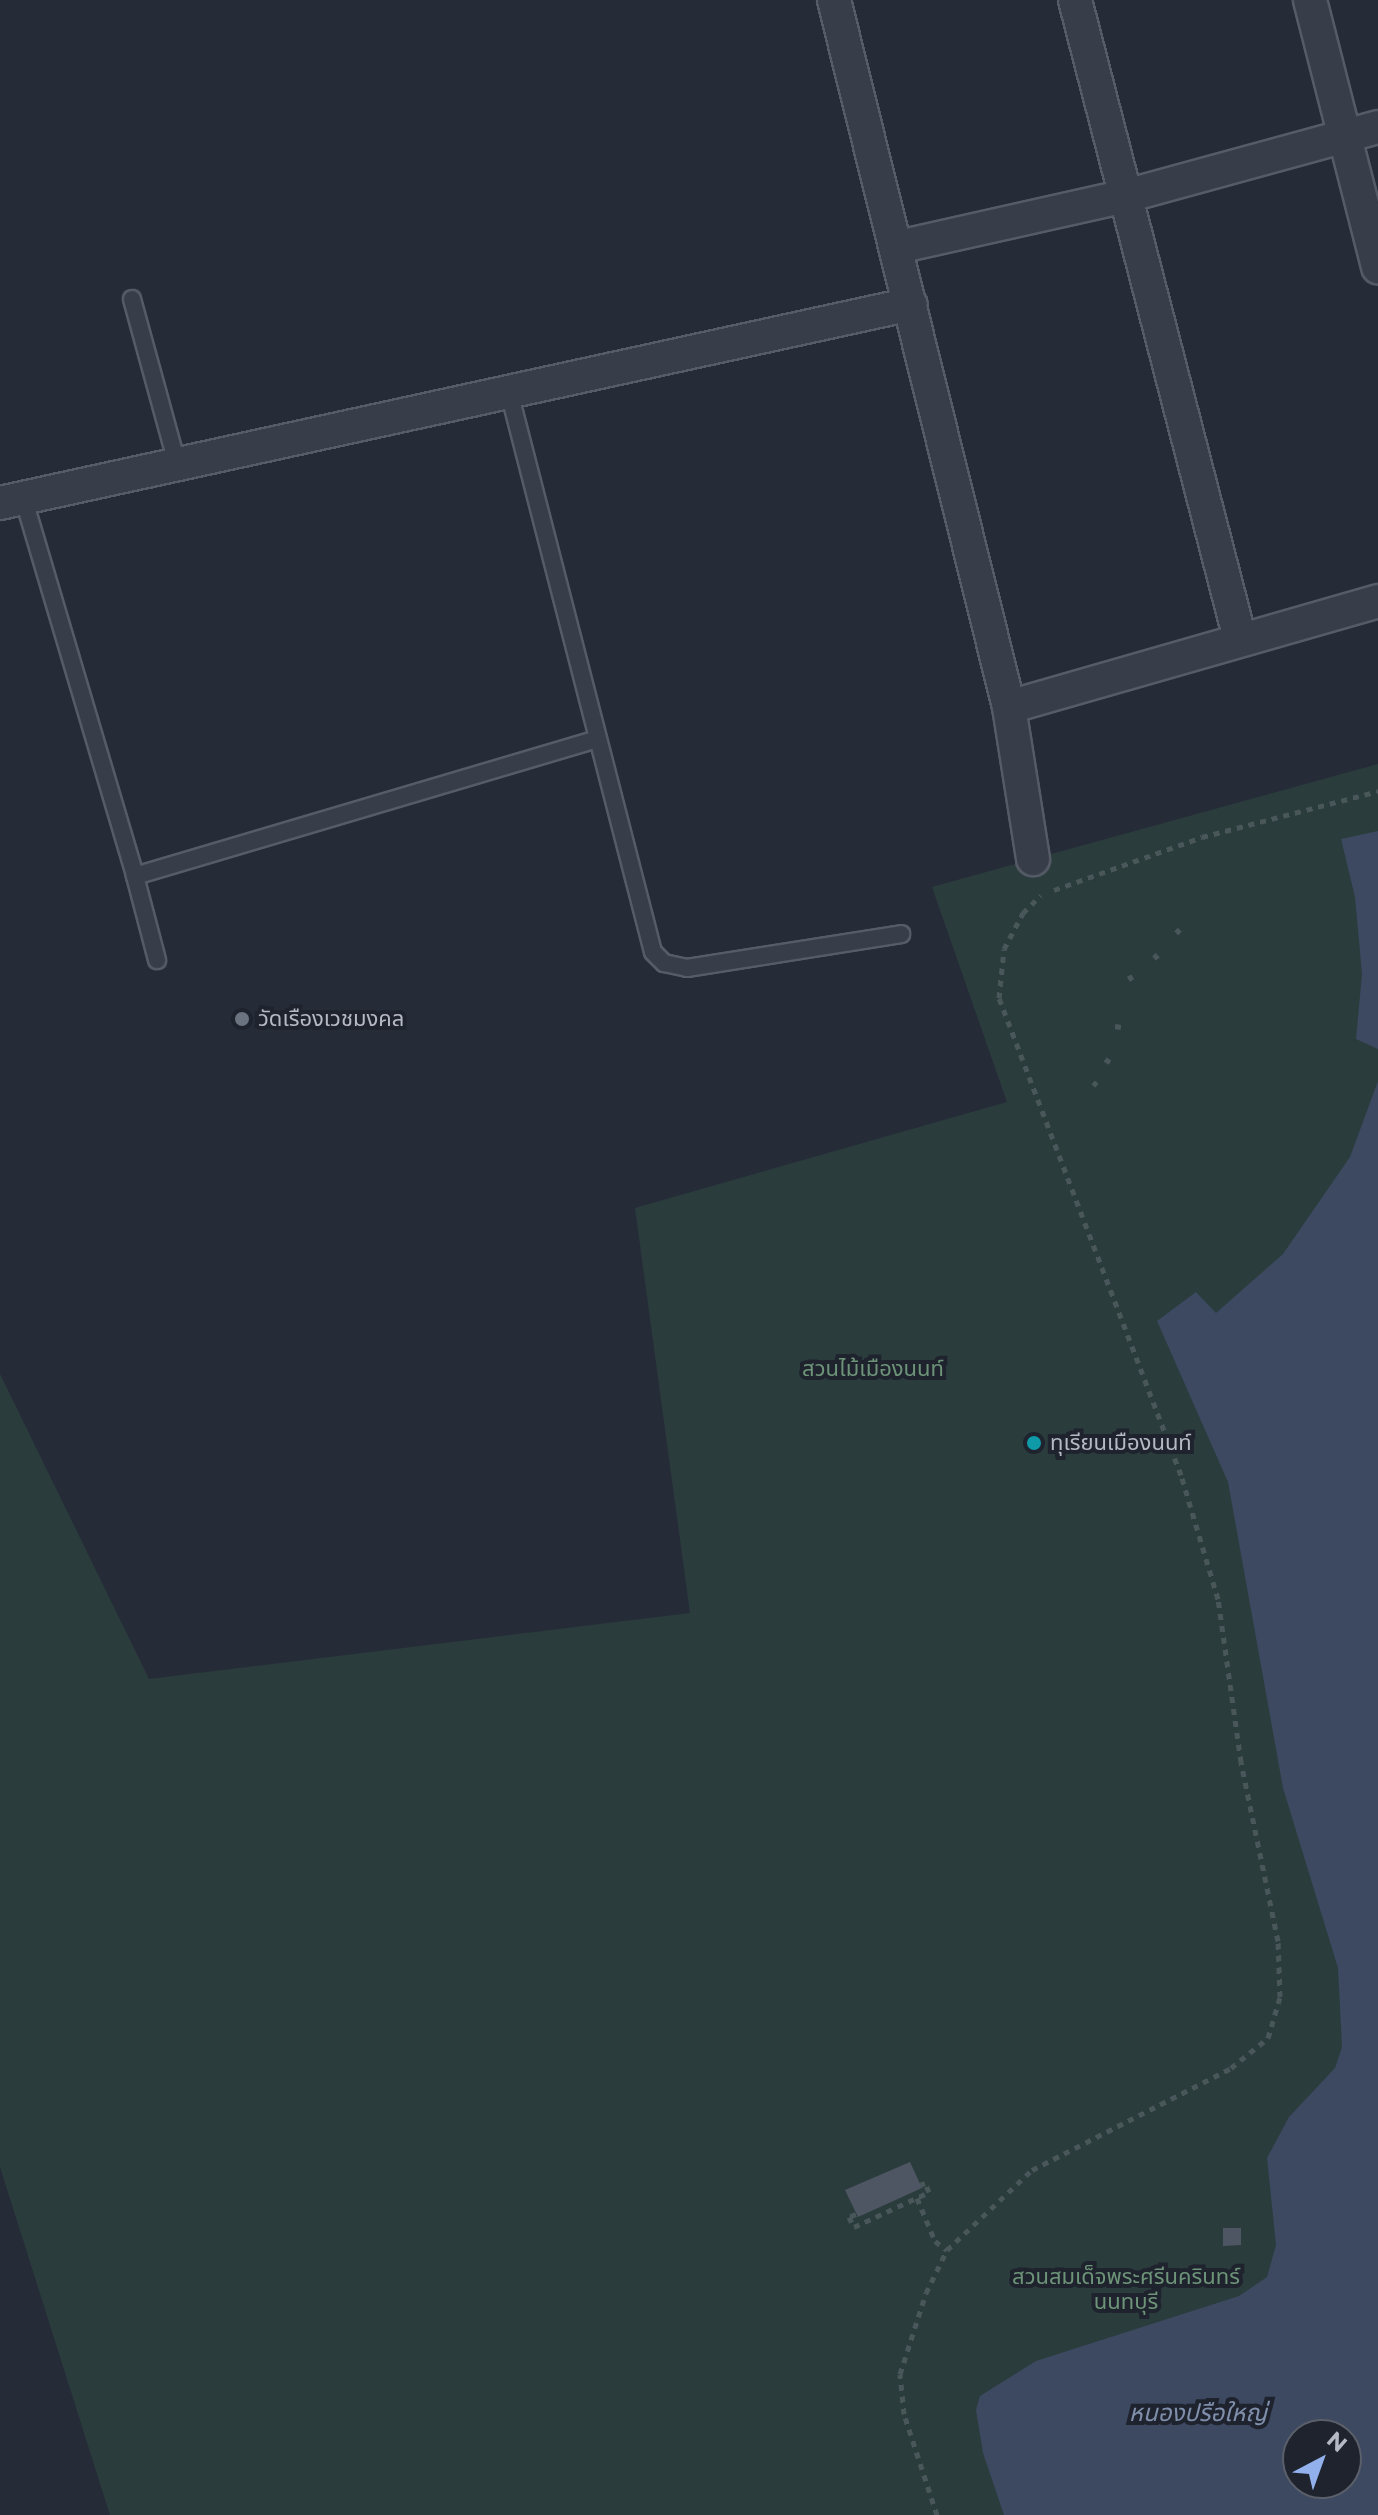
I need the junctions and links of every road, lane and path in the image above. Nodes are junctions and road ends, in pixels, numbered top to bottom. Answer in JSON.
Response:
{"nodes":[{"id":1,"x":834,"y":0,"type":"edge"},
{"id":2,"x":1075,"y":0,"type":"edge"},
{"id":3,"x":1310,"y":0,"type":"edge"},
{"id":4,"x":1378,"y":127,"type":"edge"},
{"id":5,"x":1345,"y":136,"type":"junction"},
{"id":6,"x":1126,"y":196,"type":"junction"},
{"id":7,"x":898,"y":247,"type":"junction"},
{"id":8,"x":1378,"y":267,"type":"edge"},
{"id":9,"x":132,"y":299,"type":"dead end"},
{"id":10,"x":911,"y":304,"type":"junction"},
{"id":11,"x":509,"y":392,"type":"junction"},
{"id":12,"x":177,"y":464,"type":"junction"},
{"id":13,"x":11,"y":500,"type":"edge"},
{"id":14,"x":1378,"y":601,"type":"edge"},
{"id":15,"x":1240,"y":639,"type":"junction"},
{"id":16,"x":1009,"y":707,"type":"junction"},
{"id":17,"x":595,"y":740,"type":"junction"},
{"id":18,"x":1378,"y":791,"type":"edge"},
{"id":19,"x":1033,"y":859,"type":"dead end"},
{"id":20,"x":135,"y":876,"type":"junction"},
{"id":21,"x":901,"y":934,"type":"dead end"},
{"id":22,"x":157,"y":960,"type":"dead end"},
{"id":23,"x":920,"y":2185,"type":"dead end"},
{"id":24,"x":917,"y":2198,"type":"junction"},
{"id":25,"x":856,"y":2214,"type":"dead end"},
{"id":26,"x":947,"y":2250,"type":"junction"},
{"id":27,"x":937,"y":2515,"type":"edge"}],
"edges":[{"from":1,"to":7,"type":"street"},
{"from":2,"to":6,"type":"street"},
{"from":3,"to":5,"type":"street"},
{"from":4,"to":5,"type":"street"},
{"from":5,"to":6,"type":"street"},
{"from":5,"to":8,"type":"street"},
{"from":6,"to":7,"type":"street"},
{"from":6,"to":15,"type":"street"},
{"from":7,"to":10,"type":"street"},
{"from":9,"to":12,"type":"lane"},
{"from":10,"to":11,"type":"street"},
{"from":10,"to":16,"type":"street"},
{"from":11,"to":12,"type":"street"},
{"from":11,"to":17,"type":"lane"},
{"from":12,"to":13,"type":"street"},
{"from":13,"to":20,"type":"lane"},
{"from":14,"to":15,"type":"street"},
{"from":15,"to":16,"type":"street"},
{"from":16,"to":19,"type":"street"},
{"from":17,"to":20,"type":"lane"},
{"from":17,"to":21,"type":"lane"},
{"from":18,"to":26,"type":"path"},
{"from":20,"to":22,"type":"lane"},
{"from":23,"to":24,"type":"path"},
{"from":24,"to":25,"type":"path"},
{"from":24,"to":26,"type":"path"},
{"from":26,"to":27,"type":"path"}]}
